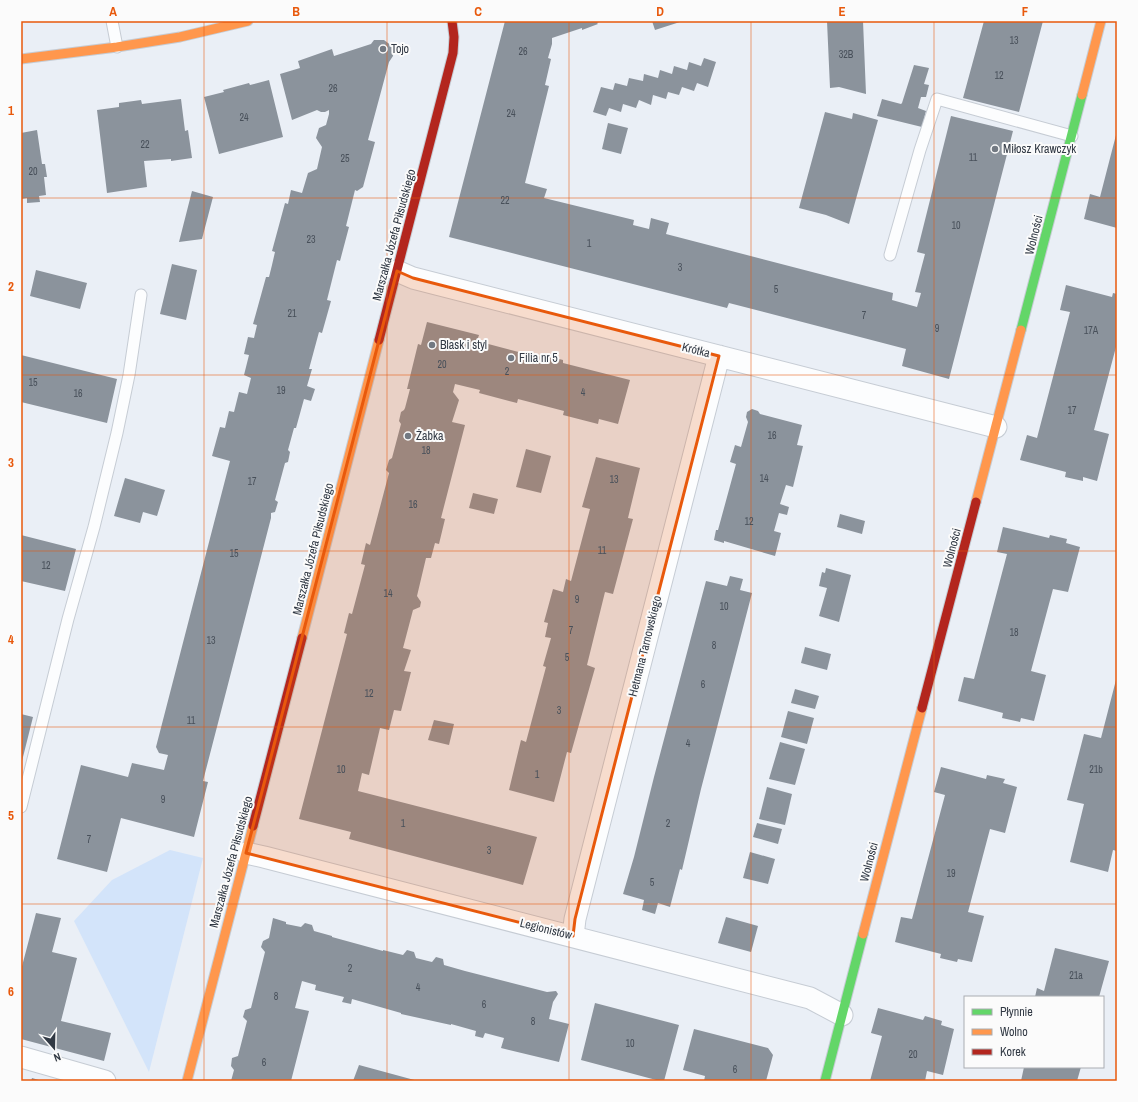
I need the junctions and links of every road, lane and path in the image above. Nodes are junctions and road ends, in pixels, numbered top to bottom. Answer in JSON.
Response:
{"nodes":[{"id":1,"x":112,"y":21,"type":"edge"},
{"id":2,"x":248,"y":21,"type":"edge"},
{"id":3,"x":452,"y":21,"type":"edge"},
{"id":4,"x":1101,"y":21,"type":"edge"},
{"id":5,"x":116,"y":47,"type":"junction"},
{"id":6,"x":21,"y":59,"type":"edge"},
{"id":7,"x":1072,"y":136,"type":"junction"},
{"id":8,"x":890,"y":255,"type":"dead end"},
{"id":9,"x":397,"y":271,"type":"junction"},
{"id":10,"x":141,"y":295,"type":"dead end"},
{"id":11,"x":719,"y":356,"type":"junction"},
{"id":12,"x":996,"y":427,"type":"junction"},
{"id":13,"x":21,"y":807,"type":"edge"},
{"id":14,"x":246,"y":853,"type":"junction"},
{"id":15,"x":573,"y":936,"type":"junction"},
{"id":16,"x":842,"y":1015,"type":"junction"},
{"id":17,"x":21,"y":1057,"type":"edge"},
{"id":18,"x":105,"y":1081,"type":"edge"},
{"id":19,"x":187,"y":1081,"type":"edge"},
{"id":20,"x":824,"y":1081,"type":"edge"}],
"edges":[{"from":1,"to":5,"type":"lane"},
{"from":2,"to":5,"type":"street"},
{"from":3,"to":9,"type":"street","name":"Marszałka Józefa Piłsudskiego"},
{"from":4,"to":7,"type":"street","name":"Wolności"},
{"from":5,"to":6,"type":"street"},
{"from":7,"to":8,"type":"lane"},
{"from":7,"to":12,"type":"street","name":"Wolności"},
{"from":9,"to":11,"type":"street","name":"Krótka"},
{"from":9,"to":14,"type":"street","name":"Marszałka Józefa Piłsudskiego"},
{"from":10,"to":13,"type":"lane"},
{"from":11,"to":12,"type":"street","name":"Krótka"},
{"from":11,"to":15,"type":"street","name":"Hetmana Tarnowskiego"},
{"from":12,"to":16,"type":"street","name":"Wolności"},
{"from":14,"to":15,"type":"street","name":"Legionistów"},
{"from":14,"to":19,"type":"street","name":"Marszałka Józefa Piłsudskiego"},
{"from":15,"to":16,"type":"street","name":"Legionistów"},
{"from":16,"to":20,"type":"street","name":"Wolności"},
{"from":17,"to":18,"type":"street"}]}
